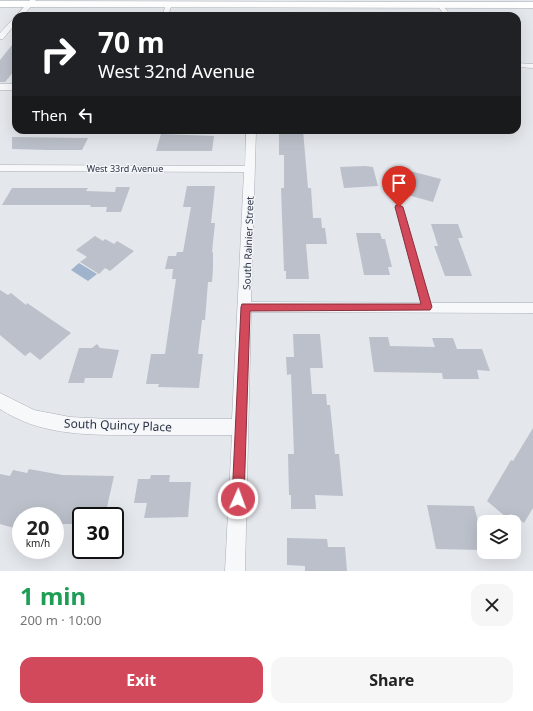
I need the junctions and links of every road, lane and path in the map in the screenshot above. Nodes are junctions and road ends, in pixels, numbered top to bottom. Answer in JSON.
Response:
{"nodes":[{"id":1,"x":31,"y":2,"type":"edge"},
{"id":2,"x":327,"y":2,"type":"edge"},
{"id":3,"x":0,"y":4,"type":"edge"},
{"id":4,"x":169,"y":4,"type":"junction"},
{"id":5,"x":440,"y":5,"type":"junction"},
{"id":6,"x":533,"y":5,"type":"edge"},
{"id":7,"x":22,"y":12,"type":"edge"},
{"id":8,"x":166,"y":12,"type":"edge"},
{"id":9,"x":445,"y":12,"type":"edge"},
{"id":10,"x":12,"y":24,"type":"edge"},
{"id":11,"x":3,"y":34,"type":"edge"},
{"id":12,"x":521,"y":65,"type":"edge"},
{"id":13,"x":533,"y":66,"type":"edge"},
{"id":14,"x":0,"y":87,"type":"edge"},
{"id":15,"x":12,"y":87,"type":"edge"},
{"id":16,"x":251,"y":134,"type":"edge"},
{"id":17,"x":0,"y":168,"type":"edge"},
{"id":18,"x":250,"y":169,"type":"junction"},
{"id":19,"x":399,"y":207,"type":"dead end"},
{"id":20,"x":245,"y":307,"type":"junction"},
{"id":21,"x":427,"y":307,"type":"junction"},
{"id":22,"x":533,"y":308,"type":"edge"},
{"id":23,"x":0,"y":400,"type":"edge"},
{"id":24,"x":241,"y":427,"type":"junction"},
{"id":25,"x":235,"y":571,"type":"edge"}],
"edges":[{"from":1,"to":3,"type":"street"},
{"from":1,"to":4,"type":"street"},
{"from":1,"to":7,"type":"street"},
{"from":2,"to":4,"type":"street"},
{"from":2,"to":5,"type":"street"},
{"from":4,"to":8,"type":"street"},
{"from":5,"to":6,"type":"street"},
{"from":5,"to":9,"type":"street"},
{"from":10,"to":11,"type":"street"},
{"from":12,"to":13,"type":"street"},
{"from":14,"to":15,"type":"street"},
{"from":16,"to":18,"type":"street","name":"South Rainier Street"},
{"from":17,"to":18,"type":"street","name":"West 33rd Avenue"},
{"from":18,"to":20,"type":"street","name":"South Rainier Street"},
{"from":19,"to":21,"type":"lane"},
{"from":20,"to":21,"type":"street"},
{"from":20,"to":24,"type":"street","name":"South Rainier Street"},
{"from":21,"to":22,"type":"street"},
{"from":23,"to":24,"type":"street","name":"South Quincy Place"},
{"from":24,"to":25,"type":"street","name":"South Rainier Street"}]}
